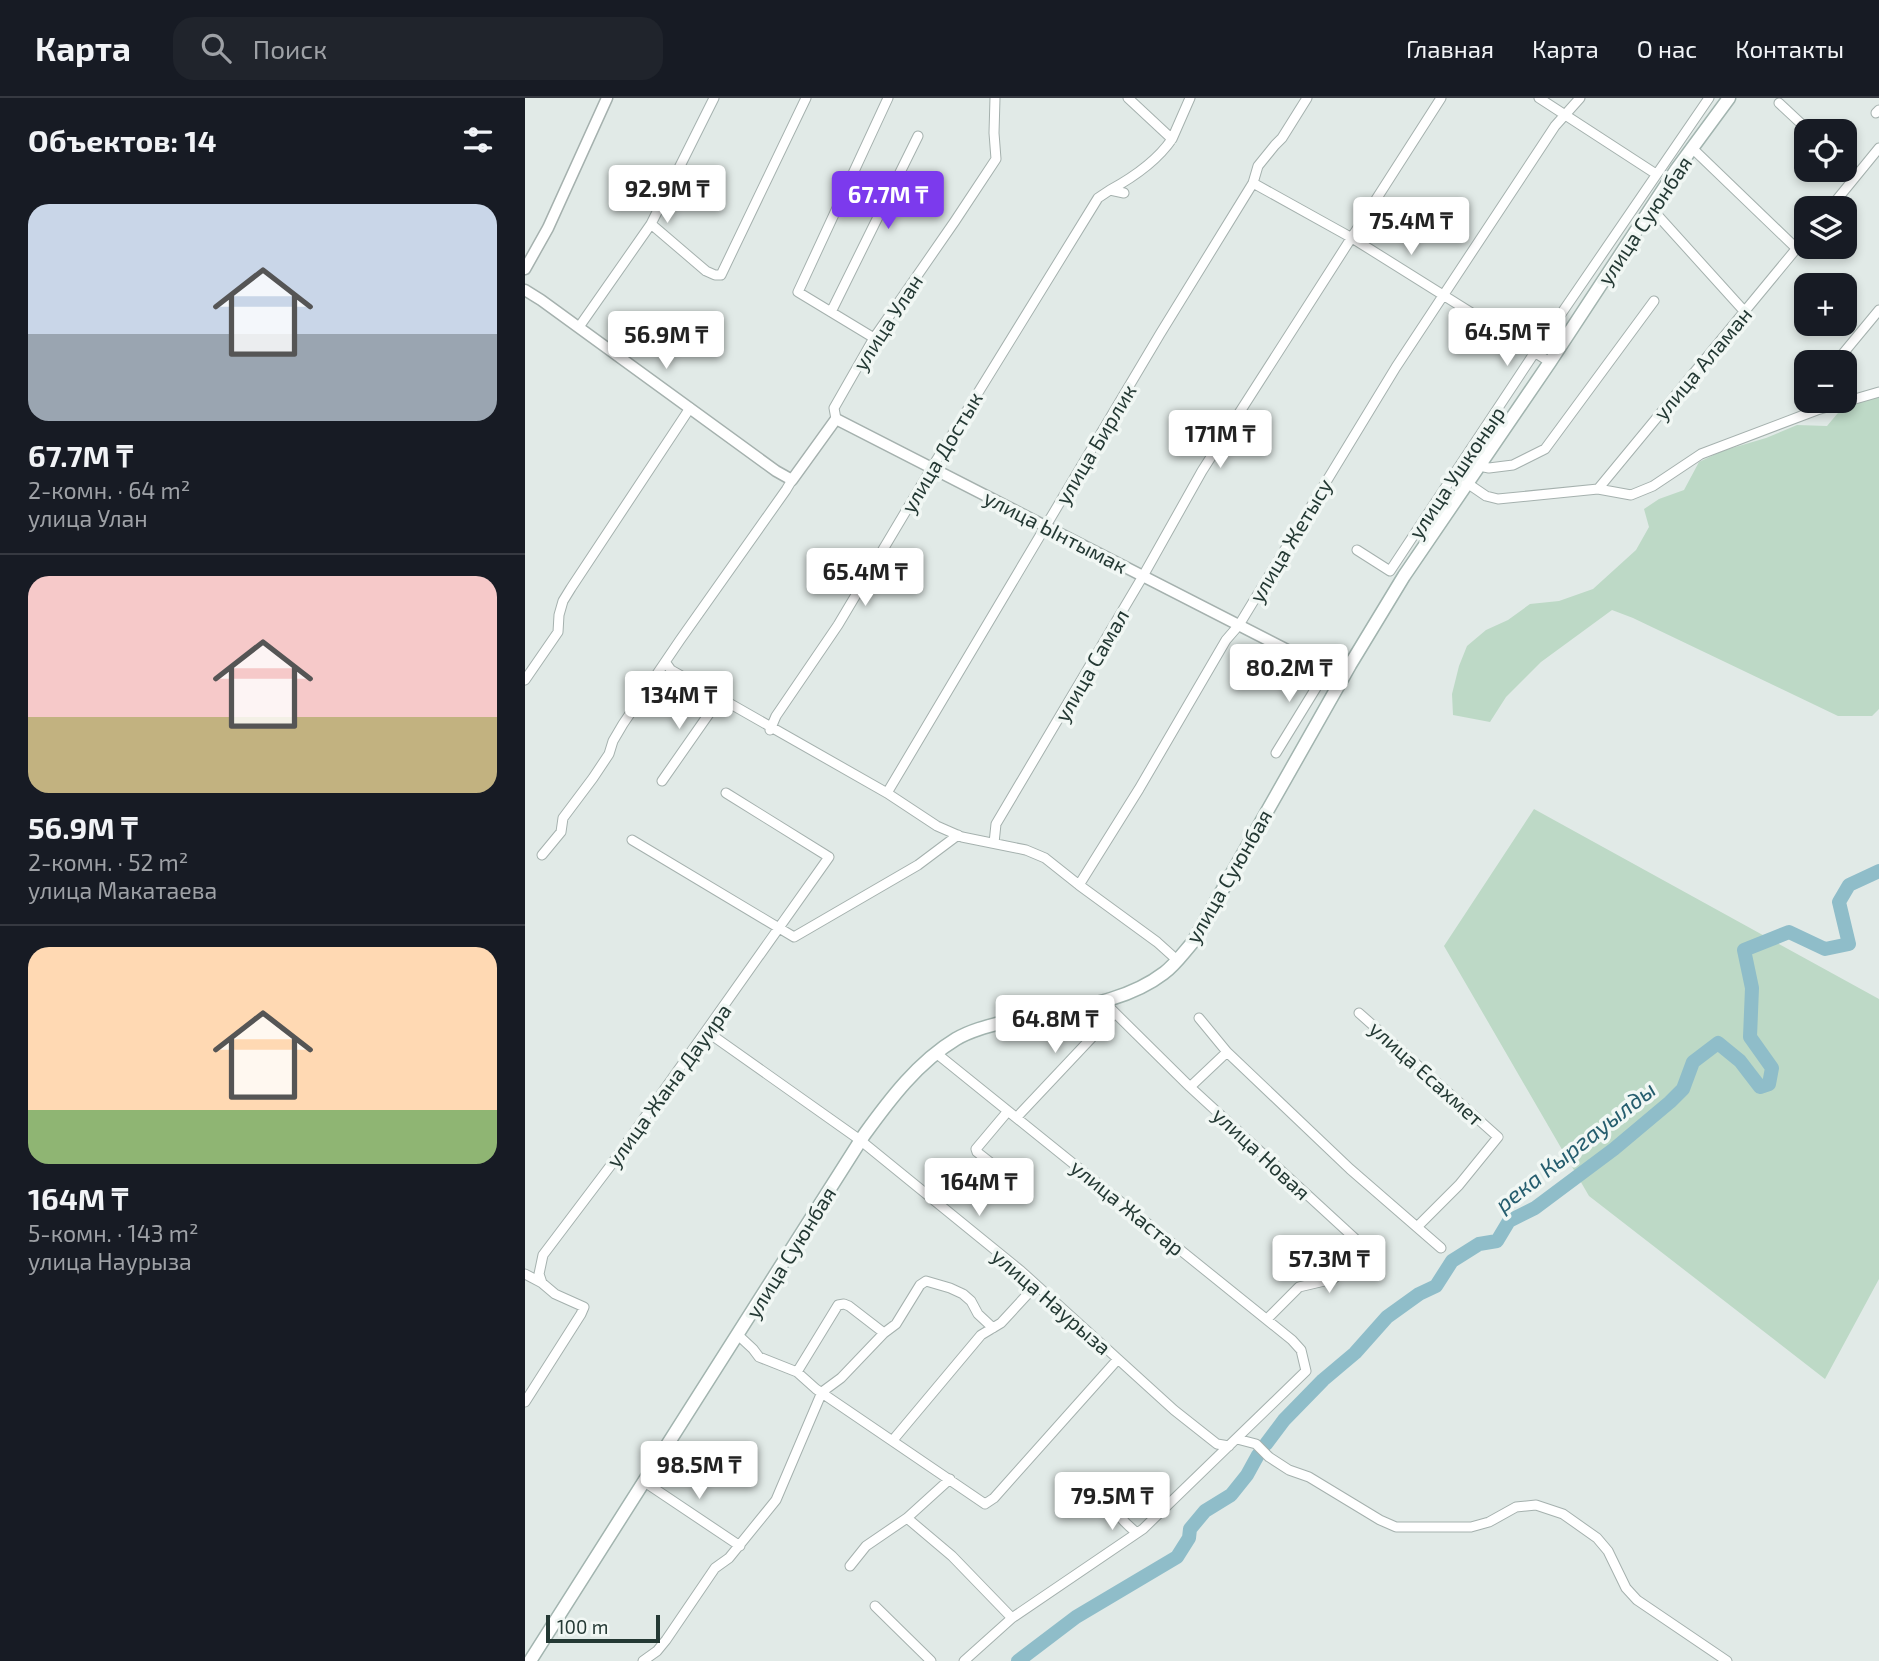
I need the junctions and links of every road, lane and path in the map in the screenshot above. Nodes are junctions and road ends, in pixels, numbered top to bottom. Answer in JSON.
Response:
{"nodes":[{"id":1,"x":607,"y":98,"type":"edge"},
{"id":2,"x":714,"y":98,"type":"edge"},
{"id":3,"x":806,"y":98,"type":"edge"},
{"id":4,"x":888,"y":98,"type":"edge"},
{"id":5,"x":995,"y":98,"type":"edge"},
{"id":6,"x":1128,"y":98,"type":"edge"},
{"id":7,"x":1190,"y":98,"type":"edge"},
{"id":8,"x":1307,"y":98,"type":"edge"},
{"id":9,"x":1441,"y":98,"type":"edge"},
{"id":10,"x":1539,"y":98,"type":"edge"},
{"id":11,"x":1580,"y":98,"type":"edge"},
{"id":12,"x":1709,"y":98,"type":"edge"},
{"id":13,"x":1729,"y":98,"type":"edge"},
{"id":14,"x":1779,"y":103,"type":"dead end"},
{"id":15,"x":1565,"y":115,"type":"junction"},
{"id":16,"x":1796,"y":119,"type":"edge"},
{"id":17,"x":918,"y":136,"type":"dead end"},
{"id":18,"x":1172,"y":139,"type":"junction"},
{"id":19,"x":1692,"y":148,"type":"junction"},
{"id":20,"x":1879,"y":148,"type":"edge"},
{"id":21,"x":1656,"y":174,"type":"junction"},
{"id":22,"x":1857,"y":175,"type":"edge"},
{"id":23,"x":1851,"y":182,"type":"edge"},
{"id":24,"x":1253,"y":183,"type":"junction"},
{"id":25,"x":1110,"y":190,"type":"junction"},
{"id":26,"x":1124,"y":193,"type":"dead end"},
{"id":27,"x":1840,"y":196,"type":"edge"},
{"id":28,"x":1651,"y":208,"type":"junction"},
{"id":29,"x":651,"y":224,"type":"junction"},
{"id":30,"x":1352,"y":238,"type":"junction"},
{"id":31,"x":1794,"y":245,"type":"edge"},
{"id":32,"x":1794,"y":252,"type":"edge"},
{"id":33,"x":525,"y":269,"type":"edge"},
{"id":34,"x":525,"y":290,"type":"edge"},
{"id":35,"x":1444,"y":294,"type":"junction"},
{"id":36,"x":1654,"y":301,"type":"dead end"},
{"id":37,"x":1879,"y":310,"type":"edge"},
{"id":38,"x":831,"y":312,"type":"junction"},
{"id":39,"x":1745,"y":312,"type":"junction"},
{"id":40,"x":579,"y":327,"type":"junction"},
{"id":41,"x":874,"y":338,"type":"junction"},
{"id":42,"x":1846,"y":350,"type":"edge"},
{"id":43,"x":1535,"y":352,"type":"junction"},
{"id":44,"x":1550,"y":362,"type":"junction"},
{"id":45,"x":1879,"y":392,"type":"edge"},
{"id":46,"x":1857,"y":397,"type":"edge"},
{"id":47,"x":690,"y":408,"type":"junction"},
{"id":48,"x":1798,"y":413,"type":"edge"},
{"id":49,"x":836,"y":419,"type":"junction"},
{"id":50,"x":1481,"y":463,"type":"junction"},
{"id":51,"x":931,"y":469,"type":"junction"},
{"id":52,"x":792,"y":480,"type":"junction"},
{"id":53,"x":1467,"y":483,"type":"junction"},
{"id":54,"x":1598,"y":489,"type":"junction"},
{"id":55,"x":1046,"y":525,"type":"junction"},
{"id":56,"x":1357,"y":550,"type":"dead end"},
{"id":57,"x":1143,"y":576,"type":"junction"},
{"id":58,"x":1239,"y":625,"type":"junction"},
{"id":59,"x":666,"y":663,"type":"junction"},
{"id":60,"x":1327,"y":670,"type":"junction"},
{"id":61,"x":1342,"y":678,"type":"junction"},
{"id":62,"x":525,"y":680,"type":"edge"},
{"id":63,"x":720,"y":698,"type":"junction"},
{"id":64,"x":770,"y":729,"type":"junction"},
{"id":65,"x":1276,"y":753,"type":"dead end"},
{"id":66,"x":662,"y":780,"type":"dead end"},
{"id":67,"x":726,"y":793,"type":"dead end"},
{"id":68,"x":887,"y":793,"type":"junction"},
{"id":69,"x":958,"y":835,"type":"junction"},
{"id":70,"x":632,"y":840,"type":"dead end"},
{"id":71,"x":994,"y":843,"type":"junction"},
{"id":72,"x":542,"y":855,"type":"dead end"},
{"id":73,"x":1079,"y":885,"type":"junction"},
{"id":74,"x":779,"y":929,"type":"junction"},
{"id":75,"x":1177,"y":960,"type":"junction"},
{"id":76,"x":1103,"y":1001,"type":"junction"},
{"id":77,"x":1115,"y":1013,"type":"junction"},
{"id":78,"x":1359,"y":1013,"type":"dead end"},
{"id":79,"x":1199,"y":1018,"type":"dead end"},
{"id":80,"x":706,"y":1031,"type":"junction"},
{"id":81,"x":1227,"y":1052,"type":"junction"},
{"id":82,"x":936,"y":1053,"type":"junction"},
{"id":83,"x":1190,"y":1087,"type":"junction"},
{"id":84,"x":1012,"y":1114,"type":"junction"},
{"id":85,"x":860,"y":1140,"type":"junction"},
{"id":86,"x":1000,"y":1170,"type":"dead end"},
{"id":87,"x":1416,"y":1227,"type":"junction"},
{"id":88,"x":1441,"y":1248,"type":"dead end"},
{"id":89,"x":525,"y":1274,"type":"edge"},
{"id":90,"x":542,"y":1283,"type":"junction"},
{"id":91,"x":1036,"y":1285,"type":"junction"},
{"id":92,"x":1267,"y":1319,"type":"junction"},
{"id":93,"x":993,"y":1328,"type":"junction"},
{"id":94,"x":884,"y":1333,"type":"junction"},
{"id":95,"x":738,"y":1335,"type":"junction"},
{"id":96,"x":1118,"y":1359,"type":"junction"},
{"id":97,"x":797,"y":1371,"type":"junction"},
{"id":98,"x":822,"y":1392,"type":"junction"},
{"id":99,"x":525,"y":1402,"type":"edge"},
{"id":100,"x":1237,"y":1439,"type":"junction"},
{"id":101,"x":893,"y":1440,"type":"junction"},
{"id":102,"x":1229,"y":1446,"type":"junction"},
{"id":103,"x":950,"y":1479,"type":"junction"},
{"id":104,"x":643,"y":1481,"type":"junction"},
{"id":105,"x":1100,"y":1484,"type":"dead end"},
{"id":106,"x":907,"y":1518,"type":"junction"},
{"id":107,"x":1137,"y":1533,"type":"junction"},
{"id":108,"x":740,"y":1546,"type":"junction"},
{"id":109,"x":850,"y":1566,"type":"dead end"},
{"id":110,"x":875,"y":1606,"type":"dead end"},
{"id":111,"x":1012,"y":1618,"type":"junction"},
{"id":112,"x":530,"y":1661,"type":"edge"},
{"id":113,"x":643,"y":1661,"type":"edge"},
{"id":114,"x":931,"y":1661,"type":"edge"},
{"id":115,"x":964,"y":1661,"type":"edge"},
{"id":116,"x":1727,"y":1661,"type":"edge"}],
"edges":[{"from":1,"to":33,"type":"street"},
{"from":2,"to":29,"type":"street"},
{"from":3,"to":29,"type":"street"},
{"from":4,"to":38,"type":"street"},
{"from":5,"to":41,"type":"street","name":"улица Улан"},
{"from":6,"to":18,"type":"street"},
{"from":7,"to":18,"type":"street"},
{"from":8,"to":24,"type":"street","name":"улица Бирлик"},
{"from":9,"to":30,"type":"street","name":"улица Самал"},
{"from":10,"to":15,"type":"street"},
{"from":11,"to":15,"type":"street","name":"улица Жетысу"},
{"from":12,"to":21,"type":"street","name":"улица Ушконыр"},
{"from":13,"to":19,"type":"main road","name":"улица Суюнбая"},
{"from":14,"to":16,"type":"street"},
{"from":15,"to":21,"type":"street"},
{"from":15,"to":35,"type":"street","name":"улица Жетысу"},
{"from":17,"to":38,"type":"street"},
{"from":18,"to":25,"type":"street","name":"улица Достык"},
{"from":19,"to":28,"type":"main road","name":"улица Суюнбая"},
{"from":19,"to":31,"type":"street"},
{"from":20,"to":22,"type":"street"},
{"from":21,"to":43,"type":"street","name":"улица Ушконыр"},
{"from":23,"to":27,"type":"street"},
{"from":24,"to":30,"type":"street"},
{"from":24,"to":55,"type":"street","name":"улица Бирлик"},
{"from":25,"to":26,"type":"street"},
{"from":25,"to":51,"type":"street","name":"улица Достык"},
{"from":28,"to":39,"type":"street"},
{"from":28,"to":44,"type":"main road","name":"улица Суюнбая"},
{"from":29,"to":40,"type":"street"},
{"from":30,"to":35,"type":"street"},
{"from":30,"to":57,"type":"street","name":"улица Самал"},
{"from":32,"to":39,"type":"street","name":"улица Аламан"},
{"from":34,"to":40,"type":"street"},
{"from":35,"to":43,"type":"street"},
{"from":35,"to":58,"type":"street","name":"улица Жетысу"},
{"from":36,"to":50,"type":"street"},
{"from":37,"to":42,"type":"street"},
{"from":38,"to":41,"type":"street"},
{"from":39,"to":54,"type":"street","name":"улица Аламан"},
{"from":40,"to":47,"type":"street"},
{"from":41,"to":49,"type":"street","name":"улица Улан"},
{"from":43,"to":44,"type":"street"},
{"from":43,"to":56,"type":"street","name":"улица Ушконыр"},
{"from":44,"to":50,"type":"main road","name":"улица Суюнбая"},
{"from":45,"to":46,"type":"street"},
{"from":47,"to":52,"type":"street"},
{"from":47,"to":62,"type":"street"},
{"from":48,"to":54,"type":"street"},
{"from":49,"to":51,"type":"street","name":"улица Ынтымак"},
{"from":49,"to":52,"type":"street"},
{"from":50,"to":53,"type":"main road","name":"улица Суюнбая"},
{"from":51,"to":55,"type":"street","name":"улица Ынтымак"},
{"from":51,"to":64,"type":"street","name":"улица Достык"},
{"from":52,"to":59,"type":"street"},
{"from":53,"to":54,"type":"street"},
{"from":53,"to":61,"type":"main road","name":"улица Суюнбая"},
{"from":55,"to":57,"type":"street","name":"улица Ынтымак"},
{"from":55,"to":68,"type":"street","name":"улица Бирлик"},
{"from":57,"to":58,"type":"street","name":"улица Ынтымак"},
{"from":57,"to":71,"type":"street","name":"улица Самал"},
{"from":58,"to":60,"type":"street","name":"улица Ынтымак"},
{"from":58,"to":73,"type":"street","name":"улица Жетысу"},
{"from":59,"to":63,"type":"street"},
{"from":59,"to":72,"type":"street"},
{"from":60,"to":61,"type":"street","name":"улица Ынтымак"},
{"from":60,"to":65,"type":"street"},
{"from":61,"to":75,"type":"main road","name":"улица Суюнбая"},
{"from":63,"to":64,"type":"street"},
{"from":63,"to":66,"type":"street"},
{"from":64,"to":68,"type":"street"},
{"from":67,"to":74,"type":"street","name":"улица Жана Дауира"},
{"from":68,"to":69,"type":"street"},
{"from":69,"to":71,"type":"street"},
{"from":69,"to":74,"type":"street"},
{"from":70,"to":74,"type":"street"},
{"from":71,"to":73,"type":"street"},
{"from":73,"to":75,"type":"street"},
{"from":74,"to":80,"type":"street","name":"улица Жана Дауира"},
{"from":75,"to":76,"type":"main road","name":"улица Суюнбая"},
{"from":76,"to":77,"type":"street","name":"улица Новая"},
{"from":76,"to":82,"type":"main road","name":"улица Суюнбая"},
{"from":77,"to":83,"type":"street","name":"улица Новая"},
{"from":77,"to":84,"type":"street"},
{"from":78,"to":87,"type":"street","name":"улица Есахмет"},
{"from":79,"to":81,"type":"street"},
{"from":80,"to":85,"type":"street","name":"улица Наурыза"},
{"from":80,"to":90,"type":"street","name":"улица Жана Дауира"},
{"from":81,"to":83,"type":"street"},
{"from":81,"to":87,"type":"street"},
{"from":82,"to":84,"type":"street","name":"улица Жастар"},
{"from":82,"to":85,"type":"main road","name":"улица Суюнбая"},
{"from":83,"to":92,"type":"street","name":"улица Новая"},
{"from":84,"to":86,"type":"street"},
{"from":84,"to":92,"type":"street","name":"улица Жастар"},
{"from":85,"to":91,"type":"street","name":"улица Наурыза"},
{"from":85,"to":95,"type":"main road","name":"улица Суюнбая"},
{"from":87,"to":88,"type":"street"},
{"from":89,"to":90,"type":"street"},
{"from":90,"to":99,"type":"street"},
{"from":91,"to":93,"type":"street"},
{"from":91,"to":96,"type":"street","name":"улица Наурыза"},
{"from":92,"to":100,"type":"street","name":"улица Жастар"},
{"from":93,"to":94,"type":"street"},
{"from":93,"to":101,"type":"street"},
{"from":94,"to":97,"type":"street"},
{"from":94,"to":98,"type":"street"},
{"from":95,"to":97,"type":"street"},
{"from":95,"to":104,"type":"main road","name":"улица Суюнбая"},
{"from":96,"to":102,"type":"street","name":"улица Наурыза"},
{"from":96,"to":103,"type":"street"},
{"from":97,"to":98,"type":"street"},
{"from":98,"to":101,"type":"street"},
{"from":98,"to":108,"type":"street"},
{"from":100,"to":102,"type":"street"},
{"from":100,"to":116,"type":"street"},
{"from":101,"to":103,"type":"street"},
{"from":102,"to":107,"type":"street"},
{"from":103,"to":106,"type":"street"},
{"from":104,"to":108,"type":"street"},
{"from":104,"to":112,"type":"main road","name":"улица Суюнбая"},
{"from":105,"to":107,"type":"street"},
{"from":106,"to":109,"type":"street"},
{"from":106,"to":111,"type":"street"},
{"from":107,"to":111,"type":"street"},
{"from":108,"to":113,"type":"street"},
{"from":110,"to":114,"type":"street"},
{"from":111,"to":115,"type":"street"}]}
